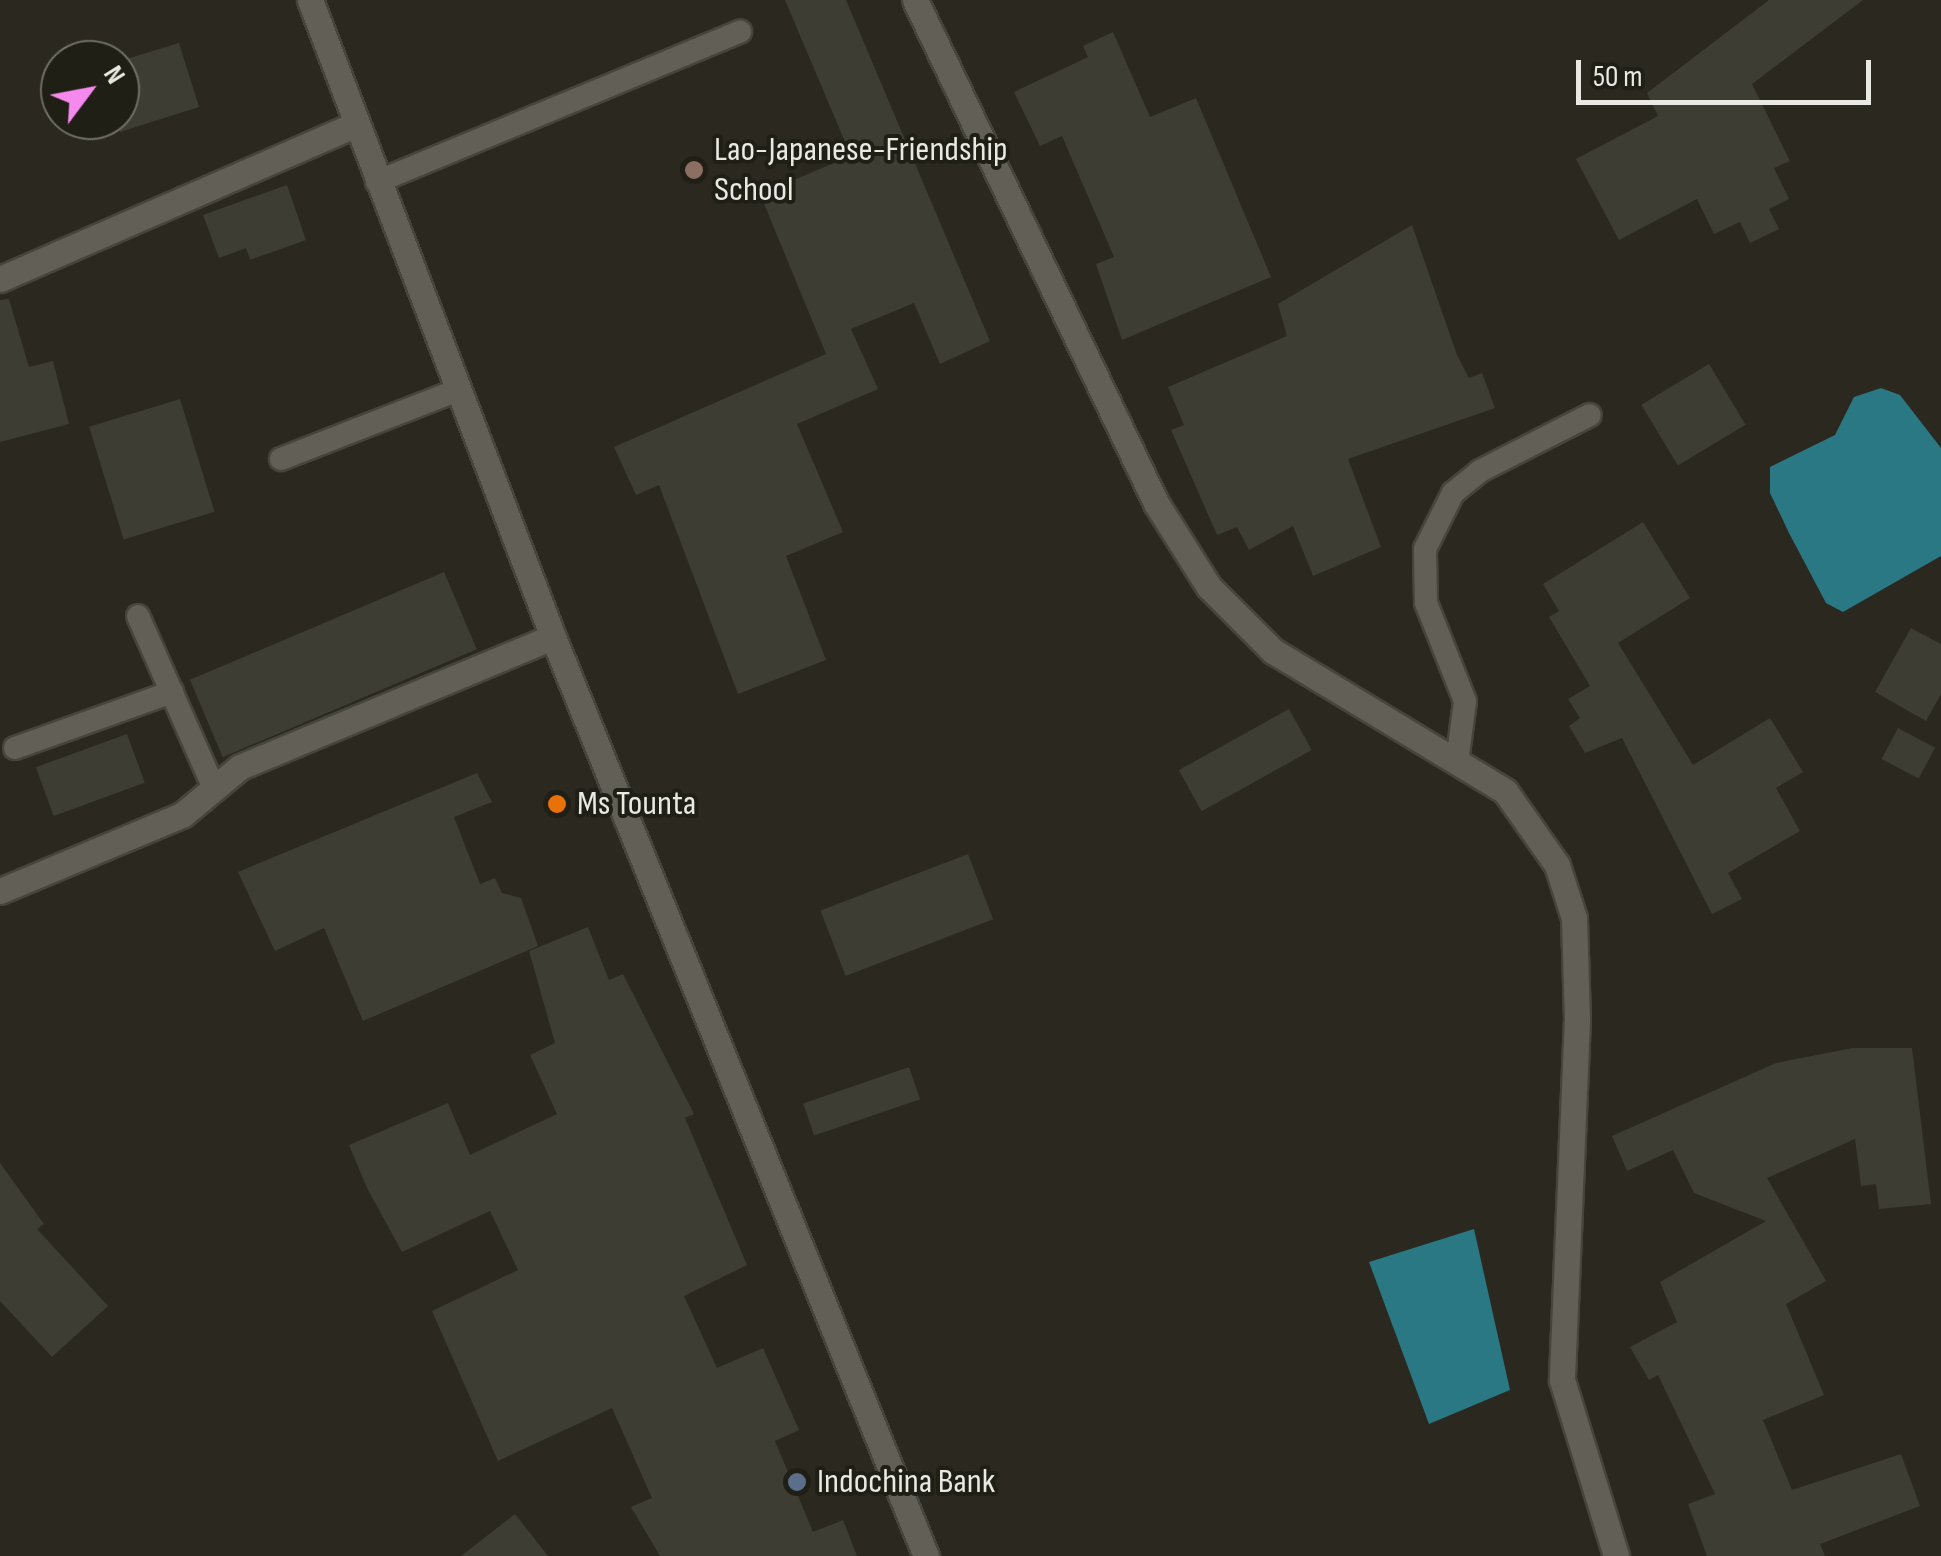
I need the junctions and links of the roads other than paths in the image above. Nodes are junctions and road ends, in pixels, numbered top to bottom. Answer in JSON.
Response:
{"nodes":[{"id":1,"x":310,"y":0,"type":"edge"},
{"id":2,"x":915,"y":0,"type":"edge"},
{"id":3,"x":740,"y":32,"type":"dead end"},
{"id":4,"x":355,"y":125,"type":"junction"},
{"id":5,"x":377,"y":182,"type":"junction"},
{"id":6,"x":0,"y":278,"type":"edge"},
{"id":7,"x":458,"y":390,"type":"junction"},
{"id":8,"x":1590,"y":415,"type":"dead end"},
{"id":9,"x":281,"y":459,"type":"dead end"},
{"id":10,"x":138,"y":616,"type":"dead end"},
{"id":11,"x":553,"y":637,"type":"junction"},
{"id":12,"x":172,"y":692,"type":"junction"},
{"id":13,"x":15,"y":748,"type":"dead end"},
{"id":14,"x":1458,"y":755,"type":"junction"},
{"id":15,"x":214,"y":788,"type":"junction"},
{"id":16,"x":0,"y":891,"type":"edge"},
{"id":17,"x":926,"y":1556,"type":"edge"},
{"id":18,"x":1616,"y":1556,"type":"edge"}],
"edges":[{"from":1,"to":4,"type":"street"},
{"from":2,"to":14,"type":"street"},
{"from":3,"to":5,"type":"lane"},
{"from":4,"to":5,"type":"street"},
{"from":4,"to":6,"type":"street"},
{"from":5,"to":7,"type":"street"},
{"from":7,"to":9,"type":"lane"},
{"from":7,"to":11,"type":"street"},
{"from":8,"to":14,"type":"lane"},
{"from":10,"to":12,"type":"lane"},
{"from":11,"to":15,"type":"street"},
{"from":11,"to":17,"type":"street"},
{"from":12,"to":13,"type":"lane"},
{"from":12,"to":15,"type":"lane"},
{"from":14,"to":18,"type":"street"},
{"from":15,"to":16,"type":"street"}]}
